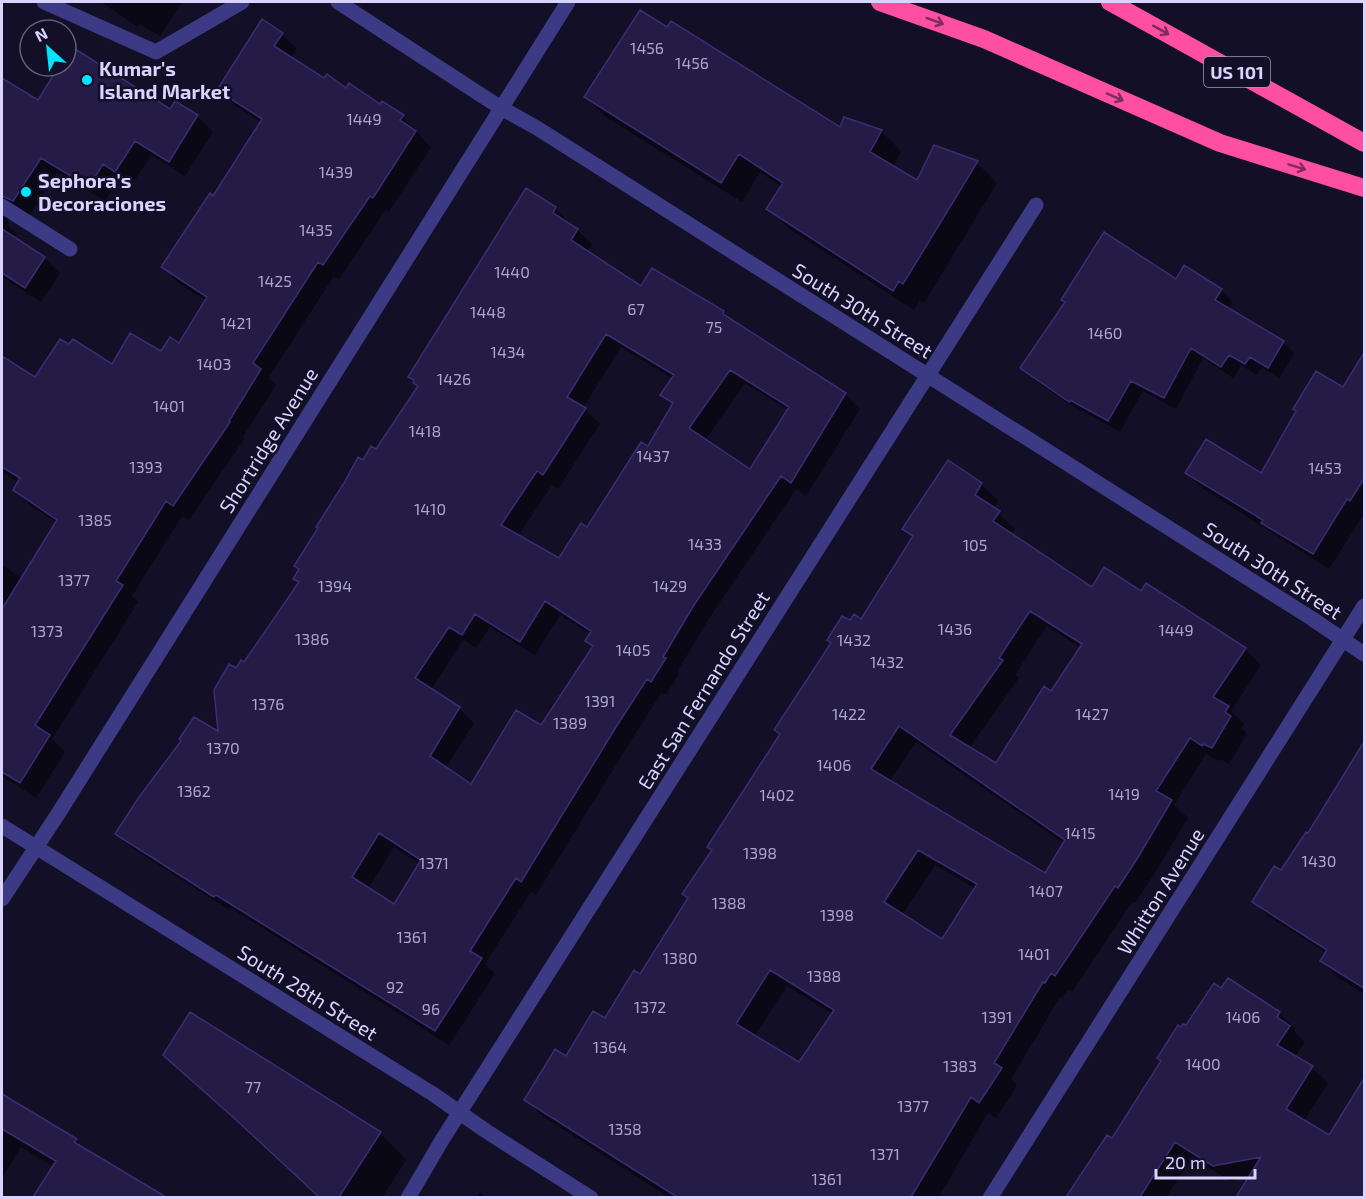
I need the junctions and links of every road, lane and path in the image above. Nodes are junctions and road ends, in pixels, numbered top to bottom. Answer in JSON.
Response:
{"nodes":[{"id":1,"x":44,"y":2,"type":"edge"},
{"id":2,"x":242,"y":2,"type":"edge"},
{"id":3,"x":338,"y":2,"type":"edge"},
{"id":4,"x":568,"y":2,"type":"edge"},
{"id":5,"x":880,"y":2,"type":"edge"},
{"id":6,"x":1110,"y":2,"type":"edge"},
{"id":7,"x":501,"y":108,"type":"junction"},
{"id":8,"x":1365,"y":143,"type":"edge"},
{"id":9,"x":1365,"y":188,"type":"edge"},
{"id":10,"x":1036,"y":205,"type":"dead end"},
{"id":11,"x":2,"y":206,"type":"edge"},
{"id":12,"x":70,"y":249,"type":"dead end"},
{"id":13,"x":927,"y":376,"type":"junction"},
{"id":14,"x":1365,"y":606,"type":"edge"},
{"id":15,"x":1344,"y":641,"type":"junction"},
{"id":16,"x":1365,"y":654,"type":"edge"},
{"id":17,"x":2,"y":826,"type":"edge"},
{"id":18,"x":36,"y":848,"type":"junction"},
{"id":19,"x":2,"y":899,"type":"edge"},
{"id":20,"x":459,"y":1113,"type":"junction"},
{"id":21,"x":408,"y":1197,"type":"edge"},
{"id":22,"x":591,"y":1197,"type":"edge"},
{"id":23,"x":990,"y":1197,"type":"edge"}],
"edges":[{"from":1,"to":2,"type":"street"},
{"from":3,"to":7,"type":"street","name":"South 30th Street"},
{"from":4,"to":7,"type":"street","name":"Shortridge Avenue"},
{"from":5,"to":9,"type":"highway","one_way":true},
{"from":6,"to":8,"type":"highway","number":"US 101","one_way":true},
{"from":7,"to":13,"type":"street","name":"South 30th Street"},
{"from":7,"to":18,"type":"street","name":"Shortridge Avenue"},
{"from":10,"to":13,"type":"street","name":"East San Fernando Street"},
{"from":11,"to":12,"type":"street"},
{"from":13,"to":15,"type":"street","name":"South 30th Street"},
{"from":13,"to":20,"type":"street","name":"East San Fernando Street"},
{"from":14,"to":15,"type":"street","name":"Whitton Avenue"},
{"from":15,"to":16,"type":"street","name":"South 30th Street"},
{"from":15,"to":23,"type":"street","name":"Whitton Avenue"},
{"from":17,"to":18,"type":"street","name":"South 28th Street"},
{"from":18,"to":19,"type":"street","name":"Shortridge Avenue"},
{"from":18,"to":20,"type":"street","name":"South 28th Street"},
{"from":20,"to":21,"type":"street","name":"East San Fernando Street"},
{"from":20,"to":22,"type":"street","name":"South 28th Street"}]}
